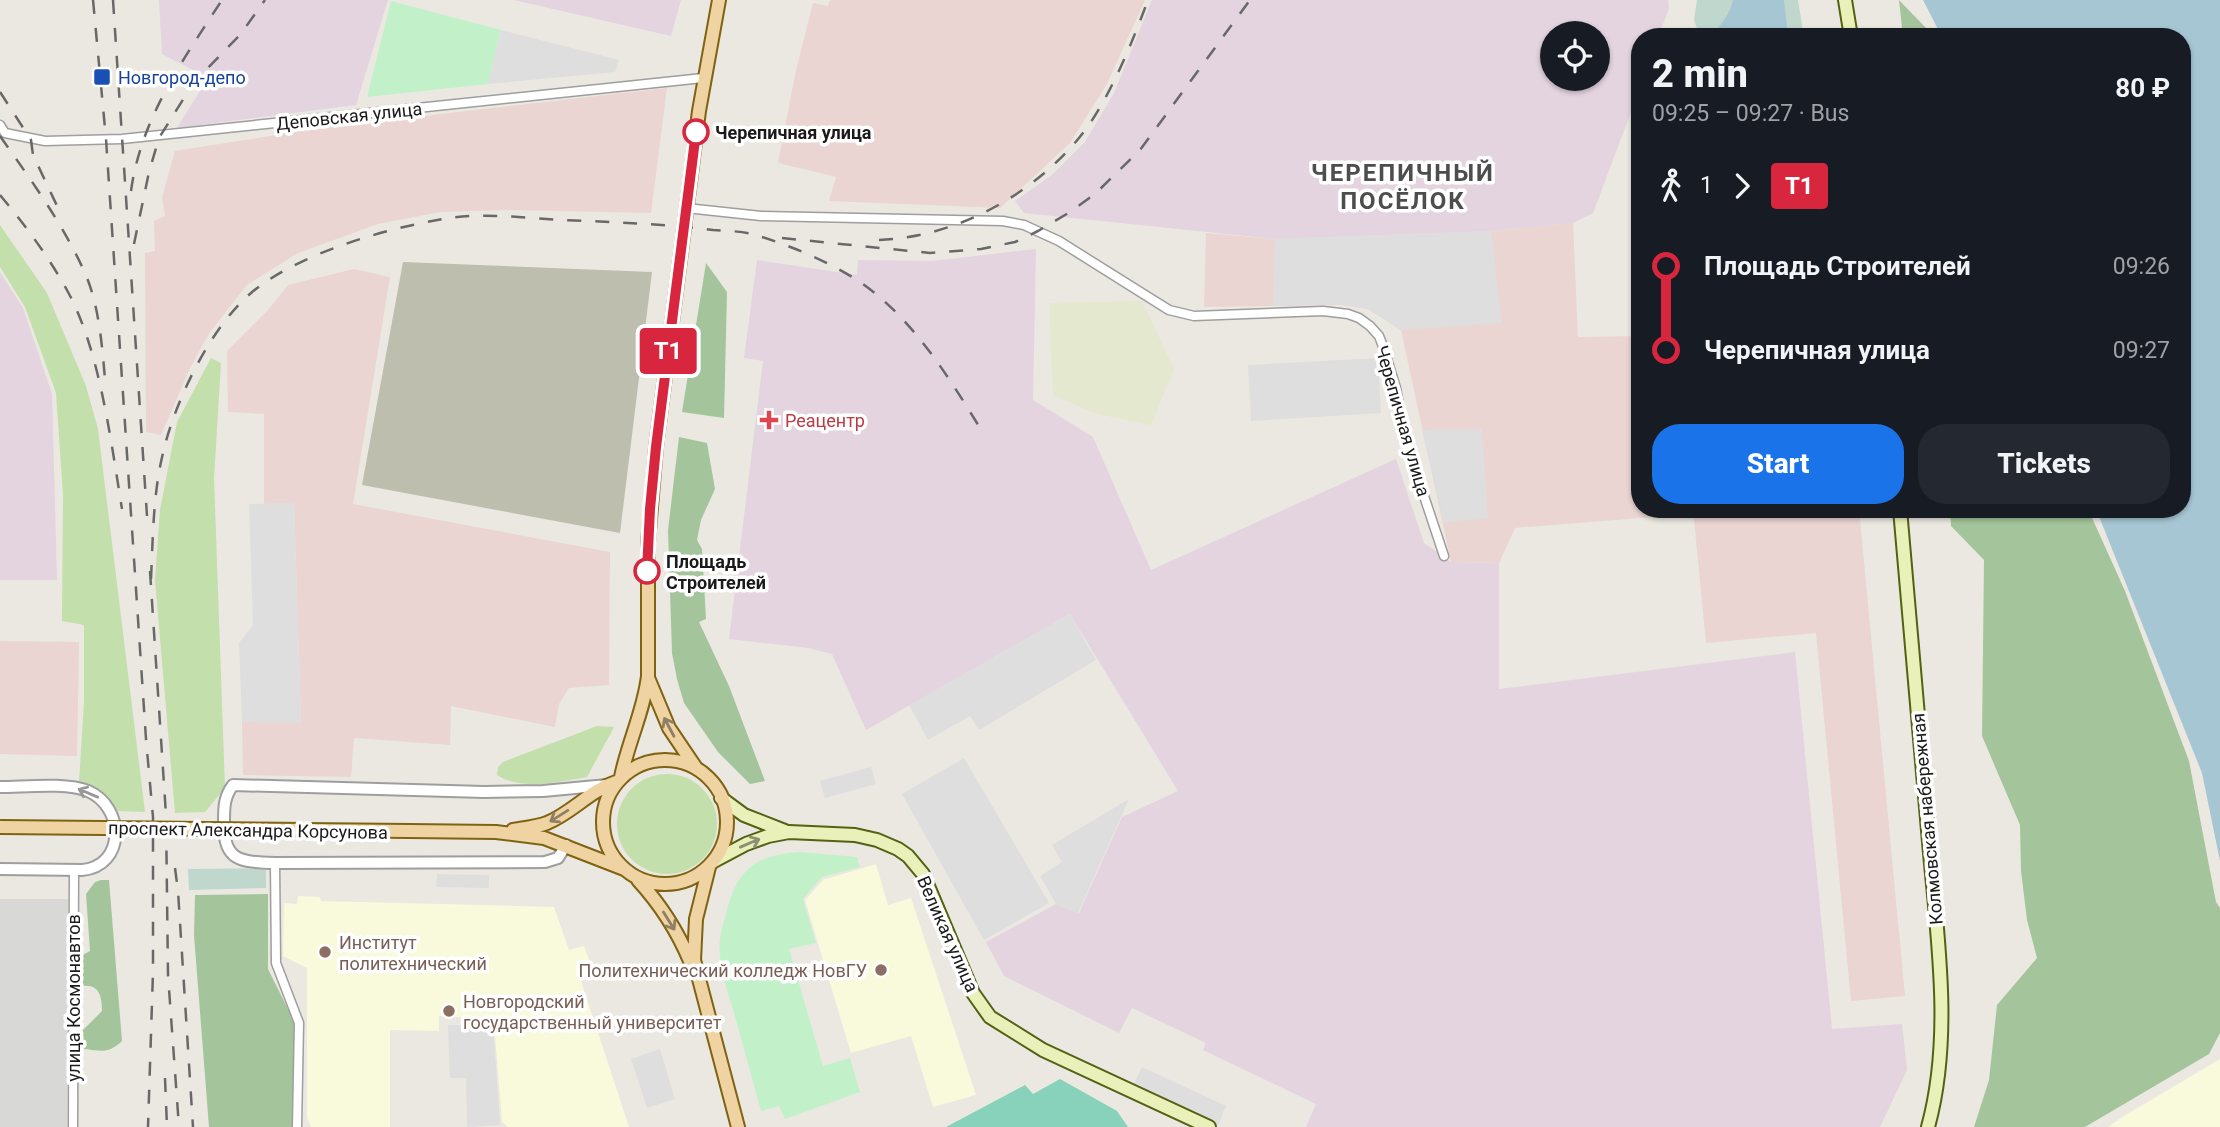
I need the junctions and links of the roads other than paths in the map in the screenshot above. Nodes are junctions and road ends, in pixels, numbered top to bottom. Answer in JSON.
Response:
{"nodes":[{"id":1,"x":719,"y":0,"type":"edge"},
{"id":2,"x":1844,"y":0,"type":"edge"},
{"id":3,"x":1849,"y":28,"type":"edge"},
{"id":4,"x":704,"y":78,"type":"junction"},
{"id":5,"x":0,"y":125,"type":"edge"},
{"id":6,"x":686,"y":208,"type":"junction"},
{"id":7,"x":1901,"y":518,"type":"edge"},
{"id":8,"x":1444,"y":556,"type":"dead end"},
{"id":9,"x":648,"y":676,"type":"junction"},
{"id":10,"x":700,"y":772,"type":"junction"},
{"id":11,"x":615,"y":781,"type":"junction"},
{"id":12,"x":0,"y":787,"type":"edge"},
{"id":13,"x":721,"y":798,"type":"junction"},
{"id":14,"x":0,"y":827,"type":"edge"},
{"id":15,"x":496,"y":832,"type":"junction"},
{"id":16,"x":789,"y":832,"type":"junction"},
{"id":17,"x":566,"y":845,"type":"junction"},
{"id":18,"x":275,"y":863,"type":"junction"},
{"id":19,"x":712,"y":864,"type":"junction"},
{"id":20,"x":0,"y":869,"type":"edge"},
{"id":21,"x":74,"y":870,"type":"junction"},
{"id":22,"x":630,"y":873,"type":"junction"},
{"id":23,"x":696,"y":974,"type":"junction"},
{"id":24,"x":73,"y":1127,"type":"edge"},
{"id":25,"x":297,"y":1127,"type":"edge"},
{"id":26,"x":738,"y":1127,"type":"edge"},
{"id":27,"x":1209,"y":1127,"type":"edge"},
{"id":28,"x":1928,"y":1127,"type":"edge"}],
"edges":[{"from":1,"to":4,"type":"main road"},
{"from":2,"to":3,"type":"main road"},
{"from":4,"to":5,"type":"street","name":"Деповская улица"},
{"from":4,"to":6,"type":"main road"},
{"from":6,"to":8,"type":"street","name":"Черепичная улица"},
{"from":6,"to":9,"type":"main road"},
{"from":7,"to":28,"type":"main road","name":"Колмовская набережная"},
{"from":10,"to":9,"type":"main road","one_way":true},
{"from":9,"to":11,"type":"main road"},
{"from":10,"to":11,"type":"main road"},
{"from":10,"to":13,"type":"main road"},
{"from":11,"to":15,"type":"main road","name":"проспект Александра Корсунова","one_way":true},
{"from":11,"to":18,"type":"street"},
{"from":11,"to":22,"type":"main road"},
{"from":21,"to":12,"type":"street","one_way":true},
{"from":13,"to":16,"type":"main road"},
{"from":13,"to":19,"type":"main road"},
{"from":14,"to":15,"type":"main road","name":"проспект Александра Корсунова","bridge":true},
{"from":15,"to":17,"type":"main road","name":"проспект Александра Корсунова"},
{"from":19,"to":16,"type":"main road","one_way":true},
{"from":16,"to":27,"type":"main road","name":"Великая улица"},
{"from":17,"to":18,"type":"street"},
{"from":17,"to":22,"type":"main road","name":"проспект Александра Корсунова"},
{"from":18,"to":25,"type":"street"},
{"from":19,"to":22,"type":"main road"},
{"from":19,"to":23,"type":"main road"},
{"from":20,"to":21,"type":"street"},
{"from":21,"to":24,"type":"street","name":"улица Космонавтов"},
{"from":22,"to":23,"type":"main road","one_way":true},
{"from":23,"to":26,"type":"main road"}]}
